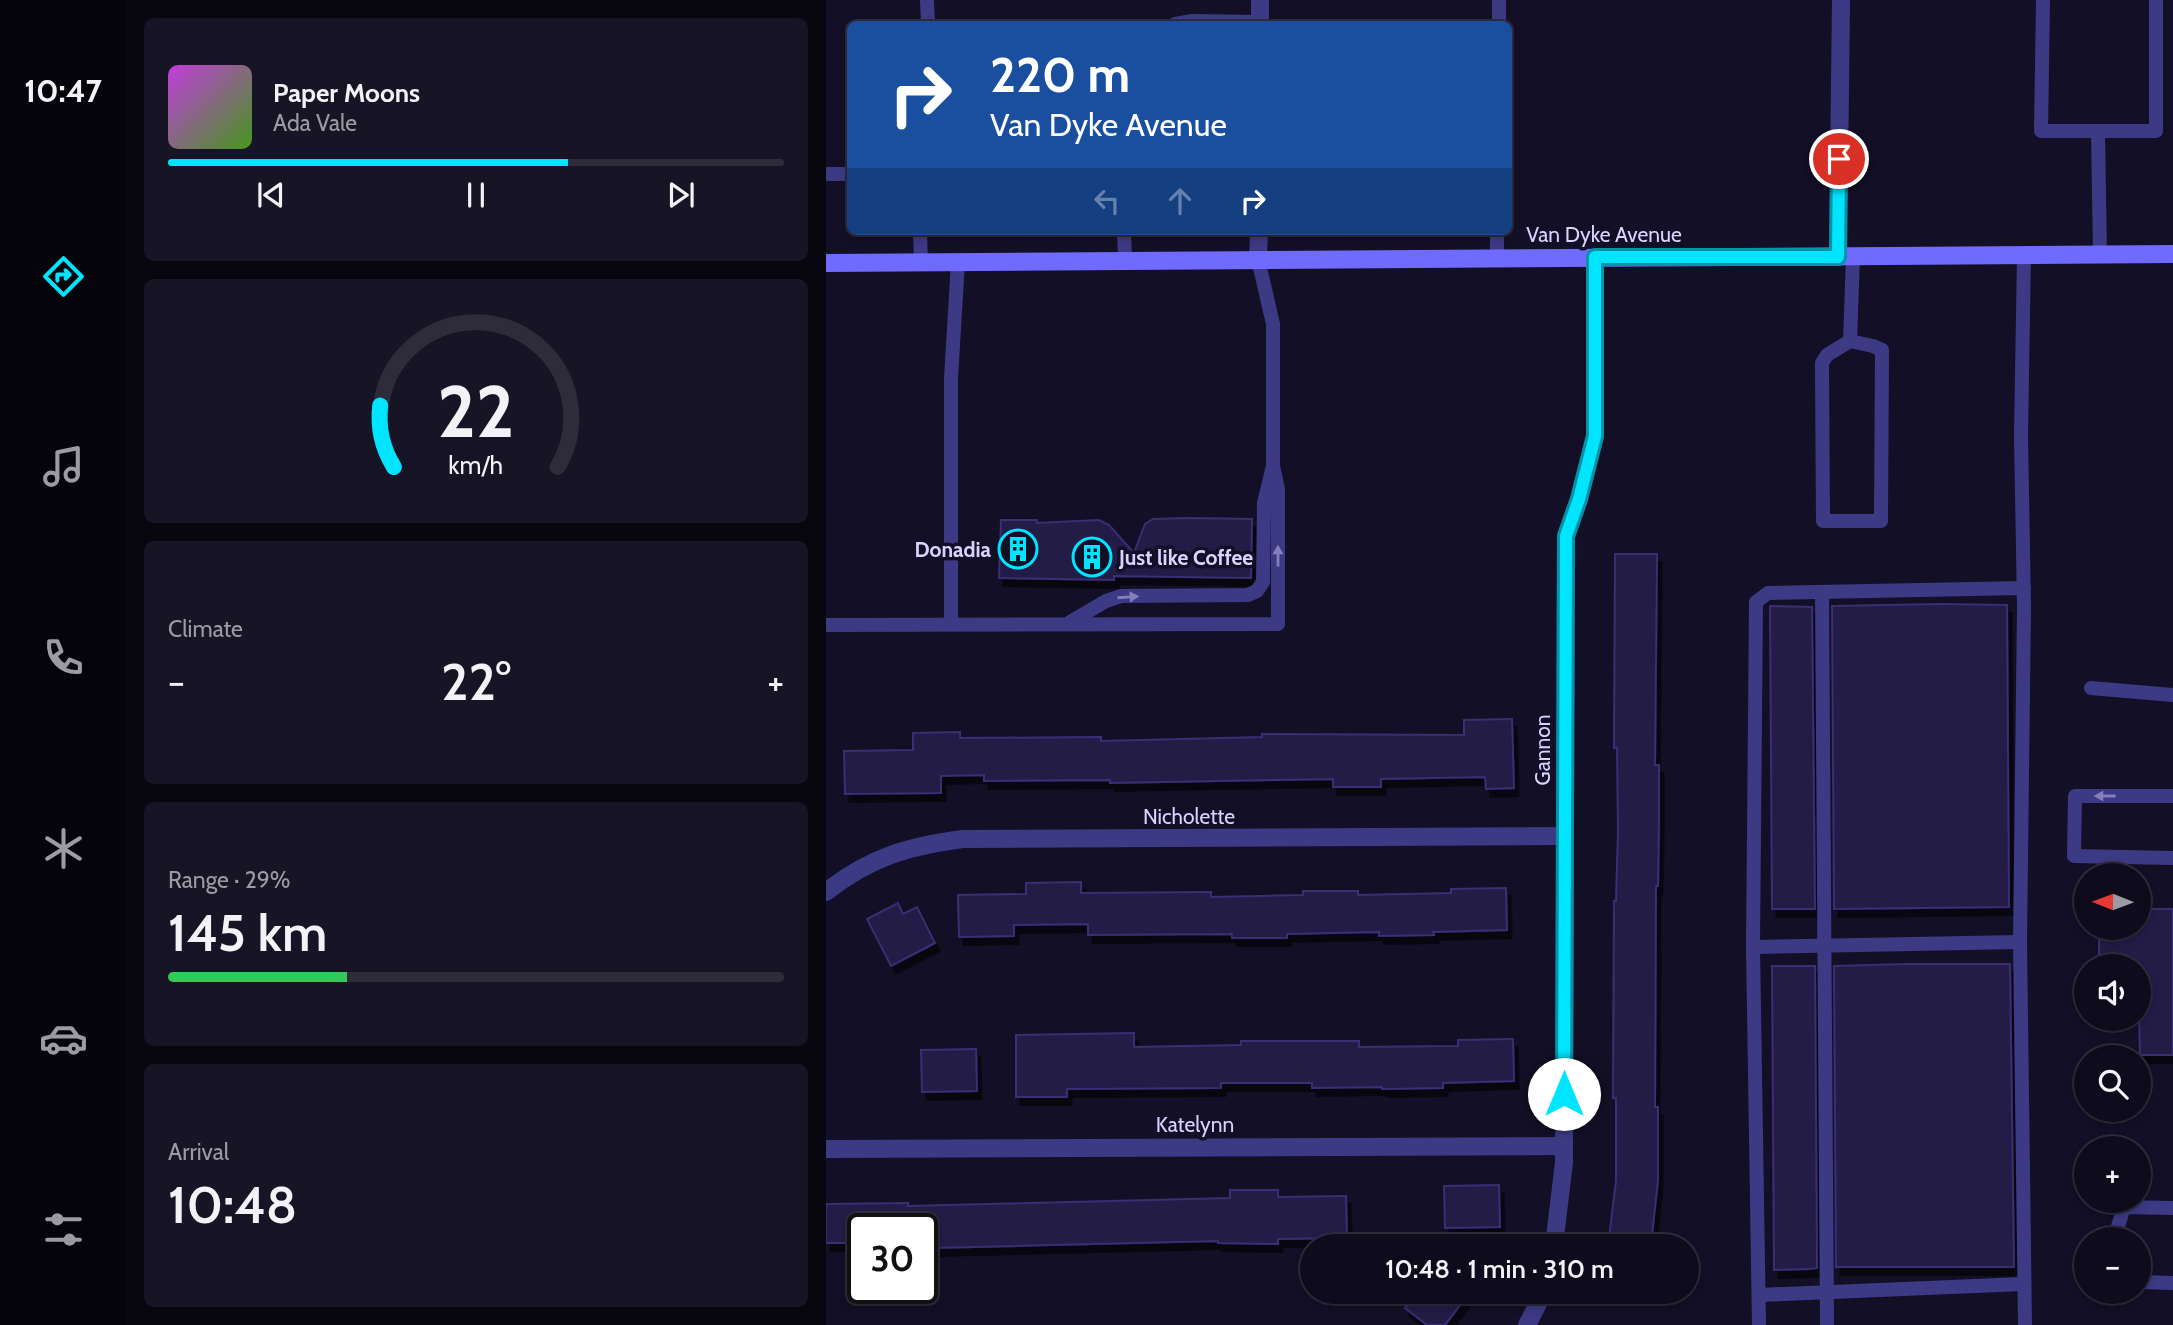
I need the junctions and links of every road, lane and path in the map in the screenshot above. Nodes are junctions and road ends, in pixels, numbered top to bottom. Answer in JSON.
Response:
{"nodes":[{"id":1,"x":927,"y":0,"type":"edge"},
{"id":2,"x":1260,"y":0,"type":"edge"},
{"id":3,"x":1499,"y":0,"type":"edge"},
{"id":4,"x":1841,"y":0,"type":"edge"},
{"id":5,"x":2043,"y":0,"type":"edge"},
{"id":6,"x":2156,"y":0,"type":"edge"},
{"id":7,"x":928,"y":21,"type":"edge"},
{"id":8,"x":1260,"y":21,"type":"edge"},
{"id":9,"x":1499,"y":21,"type":"edge"},
{"id":10,"x":2098,"y":132,"type":"junction"},
{"id":11,"x":826,"y":174,"type":"edge"},
{"id":12,"x":847,"y":174,"type":"edge"},
{"id":13,"x":920,"y":235,"type":"edge"},
{"id":14,"x":1124,"y":235,"type":"edge"},
{"id":15,"x":1259,"y":235,"type":"edge"},
{"id":16,"x":1497,"y":235,"type":"edge"},
{"id":17,"x":2173,"y":254,"type":"edge"},
{"id":18,"x":2024,"y":255,"type":"junction"},
{"id":19,"x":2100,"y":255,"type":"junction"},
{"id":20,"x":1497,"y":257,"type":"junction"},
{"id":21,"x":1595,"y":257,"type":"junction"},
{"id":22,"x":1846,"y":257,"type":"junction"},
{"id":23,"x":1258,"y":259,"type":"junction"},
{"id":24,"x":1125,"y":260,"type":"junction"},
{"id":25,"x":826,"y":262,"type":"edge"},
{"id":26,"x":921,"y":262,"type":"junction"},
{"id":27,"x":958,"y":262,"type":"junction"},
{"id":28,"x":1850,"y":341,"type":"junction"},
{"id":29,"x":1273,"y":466,"type":"junction"},
{"id":30,"x":2024,"y":587,"type":"junction"},
{"id":31,"x":1822,"y":592,"type":"junction"},
{"id":32,"x":951,"y":624,"type":"junction"},
{"id":33,"x":1067,"y":624,"type":"junction"},
{"id":34,"x":826,"y":625,"type":"edge"},
{"id":35,"x":2091,"y":688,"type":"dead end"},
{"id":36,"x":2173,"y":695,"type":"edge"},
{"id":37,"x":2173,"y":796,"type":"edge"},
{"id":38,"x":1564,"y":836,"type":"junction"},
{"id":39,"x":2173,"y":858,"type":"edge"},
{"id":40,"x":829,"y":884,"type":"edge"},
{"id":41,"x":2020,"y":942,"type":"junction"},
{"id":42,"x":1824,"y":946,"type":"junction"},
{"id":43,"x":1753,"y":947,"type":"junction"},
{"id":44,"x":1564,"y":1146,"type":"junction"},
{"id":45,"x":826,"y":1149,"type":"edge"},
{"id":46,"x":2173,"y":1208,"type":"edge"},
{"id":47,"x":2118,"y":1227,"type":"edge"},
{"id":48,"x":1555,"y":1234,"type":"edge"},
{"id":49,"x":2151,"y":1282,"type":"edge"},
{"id":50,"x":2173,"y":1283,"type":"edge"},
{"id":51,"x":2023,"y":1284,"type":"junction"},
{"id":52,"x":1827,"y":1292,"type":"junction"},
{"id":53,"x":1759,"y":1295,"type":"junction"},
{"id":54,"x":1538,"y":1304,"type":"edge"},
{"id":55,"x":1527,"y":1325,"type":"edge"},
{"id":56,"x":1759,"y":1325,"type":"edge"},
{"id":57,"x":1827,"y":1325,"type":"edge"},
{"id":58,"x":2025,"y":1325,"type":"edge"}],
"edges":[{"from":1,"to":7,"type":"lane"},
{"from":2,"to":8,"type":"street"},
{"from":3,"to":9,"type":"lane"},
{"from":4,"to":22,"type":"street"},
{"from":5,"to":10,"type":"lane"},
{"from":6,"to":10,"type":"lane"},
{"from":10,"to":19,"type":"lane"},
{"from":11,"to":12,"type":"lane"},
{"from":13,"to":26,"type":"lane"},
{"from":14,"to":24,"type":"lane"},
{"from":15,"to":23,"type":"street"},
{"from":16,"to":20,"type":"lane"},
{"from":17,"to":19,"type":"main road","name":"Van Dyke Avenue"},
{"from":18,"to":19,"type":"main road","name":"Van Dyke Avenue"},
{"from":18,"to":22,"type":"main road","name":"Van Dyke Avenue"},
{"from":18,"to":30,"type":"lane"},
{"from":20,"to":21,"type":"main road","name":"Van Dyke Avenue"},
{"from":20,"to":23,"type":"main road","name":"Van Dyke Avenue"},
{"from":21,"to":22,"type":"main road","name":"Van Dyke Avenue"},
{"from":21,"to":38,"type":"street","name":"Gannon"},
{"from":22,"to":28,"type":"lane"},
{"from":23,"to":24,"type":"main road","name":"Van Dyke Avenue"},
{"from":23,"to":29,"type":"lane"},
{"from":24,"to":27,"type":"main road","name":"Van Dyke Avenue"},
{"from":25,"to":26,"type":"main road","name":"Van Dyke Avenue"},
{"from":26,"to":27,"type":"main road","name":"Van Dyke Avenue"},
{"from":27,"to":32,"type":"lane"},
{"from":28,"to":28,"type":"lane"},
{"from":33,"to":29,"type":"lane","one_way":true},
{"from":33,"to":29,"type":"lane","one_way":true},
{"from":30,"to":31,"type":"lane"},
{"from":30,"to":41,"type":"lane"},
{"from":31,"to":42,"type":"lane"},
{"from":31,"to":43,"type":"lane"},
{"from":32,"to":33,"type":"lane"},
{"from":32,"to":34,"type":"lane"},
{"from":35,"to":36,"type":"lane"},
{"from":37,"to":39,"type":"lane","one_way":true},
{"from":38,"to":40,"type":"street","name":"Nicholette"},
{"from":38,"to":44,"type":"street","name":"Gannon"},
{"from":41,"to":42,"type":"lane"},
{"from":41,"to":51,"type":"lane"},
{"from":42,"to":43,"type":"lane"},
{"from":42,"to":52,"type":"lane"},
{"from":43,"to":53,"type":"lane"},
{"from":44,"to":45,"type":"street","name":"Katelynn"},
{"from":44,"to":48,"type":"street","name":"Gannon"},
{"from":46,"to":47,"type":"lane"},
{"from":49,"to":50,"type":"lane"},
{"from":51,"to":52,"type":"lane"},
{"from":51,"to":58,"type":"lane"},
{"from":52,"to":53,"type":"lane"},
{"from":52,"to":57,"type":"lane"},
{"from":53,"to":56,"type":"lane"},
{"from":54,"to":55,"type":"street"}]}
